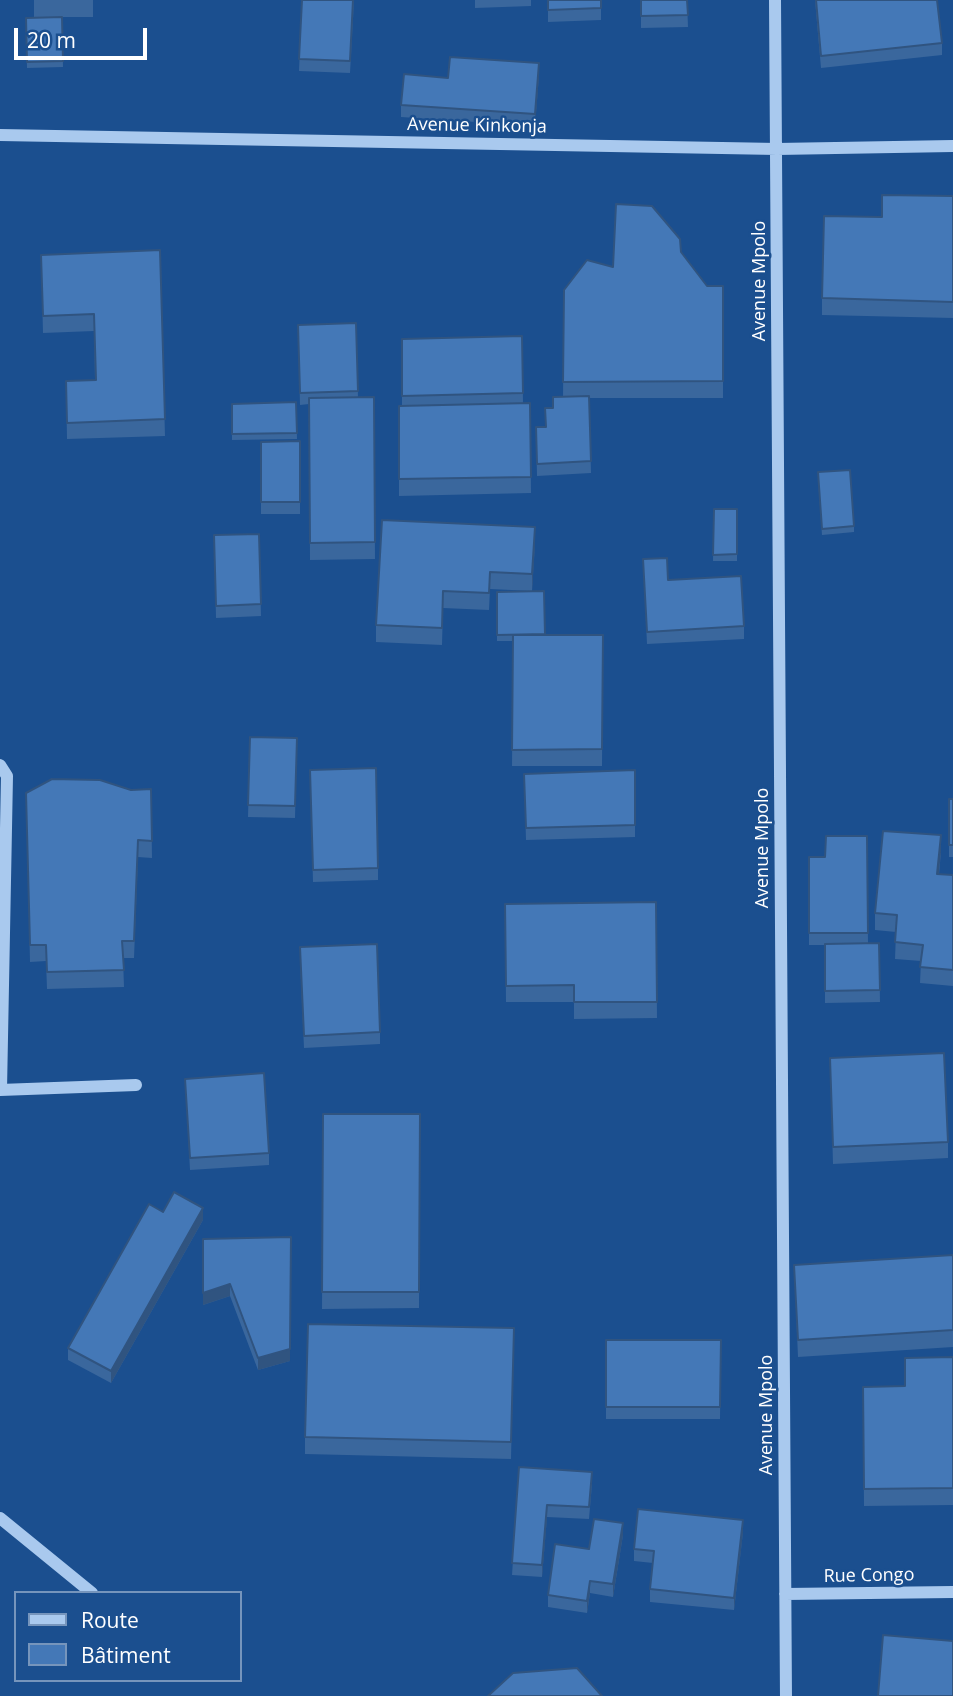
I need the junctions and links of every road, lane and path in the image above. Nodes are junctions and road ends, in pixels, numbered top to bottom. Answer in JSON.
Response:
{"nodes":[{"id":1,"x":775,"y":0,"type":"edge"},
{"id":2,"x":0,"y":135,"type":"edge"},
{"id":3,"x":953,"y":146,"type":"edge"},
{"id":4,"x":777,"y":149,"type":"junction"},
{"id":5,"x":0,"y":765,"type":"edge"},
{"id":6,"x":136,"y":1085,"type":"dead end"},
{"id":7,"x":1,"y":1090,"type":"edge"},
{"id":8,"x":0,"y":1518,"type":"edge"},
{"id":9,"x":90,"y":1591,"type":"edge"},
{"id":10,"x":953,"y":1592,"type":"edge"},
{"id":11,"x":785,"y":1594,"type":"junction"},
{"id":12,"x":786,"y":1696,"type":"edge"}],
"edges":[{"from":1,"to":4,"type":"street","name":"Avenue Mpolo"},
{"from":2,"to":4,"type":"street","name":"Avenue Kinkonja"},
{"from":3,"to":4,"type":"street","name":"Avenue Kinkonja"},
{"from":4,"to":11,"type":"street","name":"Avenue Mpolo"},
{"from":5,"to":7,"type":"street"},
{"from":6,"to":7,"type":"street"},
{"from":8,"to":9,"type":"street"},
{"from":10,"to":11,"type":"street","name":"Rue Congo"},
{"from":11,"to":12,"type":"street","name":"Avenue Mpolo"}]}
